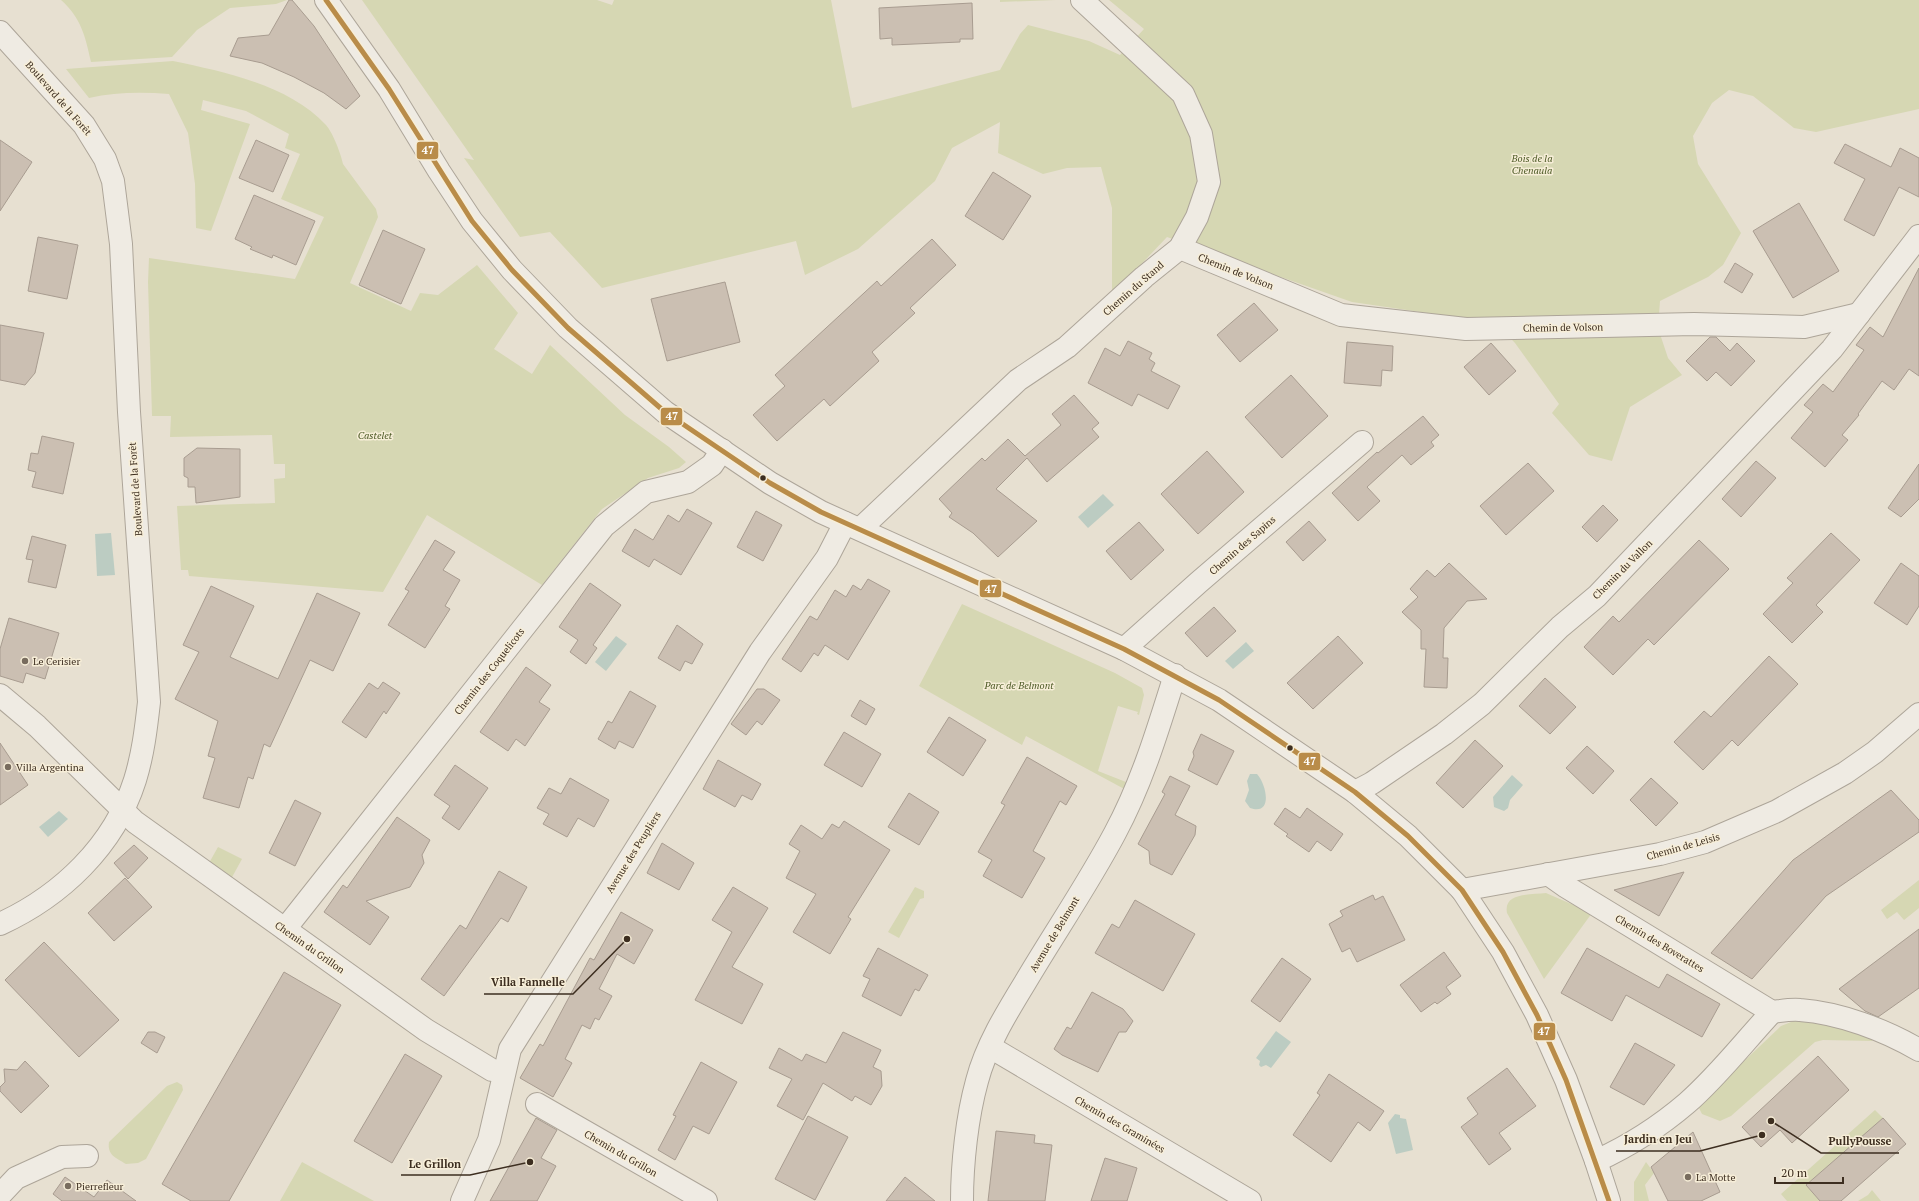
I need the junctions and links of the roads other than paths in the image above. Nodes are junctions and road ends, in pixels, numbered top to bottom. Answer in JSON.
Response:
{"nodes":[{"id":1,"x":326,"y":0,"type":"edge"},
{"id":2,"x":1082,"y":0,"type":"edge"},
{"id":3,"x":0,"y":32,"type":"edge"},
{"id":4,"x":1919,"y":236,"type":"edge"},
{"id":5,"x":1180,"y":248,"type":"junction"},
{"id":6,"x":1859,"y":314,"type":"junction"},
{"id":7,"x":1362,"y":442,"type":"dead end"},
{"id":8,"x":722,"y":450,"type":"junction"},
{"id":9,"x":852,"y":526,"type":"junction"},
{"id":10,"x":1124,"y":649,"type":"junction"},
{"id":11,"x":1175,"y":675,"type":"junction"},
{"id":12,"x":0,"y":695,"type":"edge"},
{"id":13,"x":1919,"y":714,"type":"edge"},
{"id":14,"x":1356,"y":792,"type":"junction"},
{"id":15,"x":122,"y":811,"type":"junction"},
{"id":16,"x":1548,"y":874,"type":"junction"},
{"id":17,"x":1462,"y":890,"type":"junction"},
{"id":18,"x":0,"y":924,"type":"edge"},
{"id":19,"x":285,"y":929,"type":"junction"},
{"id":20,"x":1772,"y":1012,"type":"junction"},
{"id":21,"x":990,"y":1046,"type":"junction"},
{"id":22,"x":1919,"y":1050,"type":"edge"},
{"id":23,"x":504,"y":1072,"type":"junction"},
{"id":24,"x":537,"y":1104,"type":"dead end"},
{"id":25,"x":87,"y":1156,"type":"dead end"},
{"id":26,"x":1596,"y":1161,"type":"junction"},
{"id":27,"x":0,"y":1195,"type":"edge"},
{"id":28,"x":462,"y":1201,"type":"edge"},
{"id":29,"x":706,"y":1201,"type":"edge"},
{"id":30,"x":962,"y":1201,"type":"edge"},
{"id":31,"x":1250,"y":1201,"type":"edge"},
{"id":32,"x":1609,"y":1201,"type":"edge"}],
"edges":[{"from":1,"to":8,"type":"street"},
{"from":2,"to":5,"type":"street","name":"Chemin du Stand"},
{"from":3,"to":15,"type":"street","name":"Boulevard de la Forêt"},
{"from":4,"to":6,"type":"street"},
{"from":5,"to":6,"type":"street","name":"Chemin de Volson"},
{"from":5,"to":9,"type":"street","name":"Chemin du Stand"},
{"from":6,"to":14,"type":"street","name":"Chemin du Vallon"},
{"from":7,"to":10,"type":"street","name":"Chemin des Sapins"},
{"from":8,"to":9,"type":"street"},
{"from":8,"to":19,"type":"street","name":"Chemin des Coquelicots"},
{"from":9,"to":10,"type":"street"},
{"from":9,"to":23,"type":"street","name":"Avenue des Peupliers"},
{"from":10,"to":11,"type":"street"},
{"from":11,"to":14,"type":"street"},
{"from":11,"to":21,"type":"street","name":"Avenue de Belmont"},
{"from":12,"to":15,"type":"street","name":"Chemin du Grillon"},
{"from":13,"to":16,"type":"street","name":"Chemin de Leisis"},
{"from":14,"to":17,"type":"street"},
{"from":15,"to":18,"type":"street","name":"Boulevard de la Forêt"},
{"from":15,"to":19,"type":"street","name":"Chemin du Grillon"},
{"from":16,"to":17,"type":"street","name":"Chemin de Leisis"},
{"from":16,"to":20,"type":"street","name":"Chemin des Boverattes"},
{"from":17,"to":26,"type":"street"},
{"from":19,"to":23,"type":"street","name":"Chemin du Grillon"},
{"from":20,"to":22,"type":"street"},
{"from":20,"to":26,"type":"street"},
{"from":21,"to":30,"type":"street","name":"Avenue de Belmont"},
{"from":21,"to":31,"type":"street","name":"Chemin des Graminées"},
{"from":23,"to":28,"type":"street","name":"Avenue des Peupliers"},
{"from":24,"to":29,"type":"street","name":"Chemin du Grillon"},
{"from":25,"to":27,"type":"street"},
{"from":26,"to":32,"type":"street"}]}
